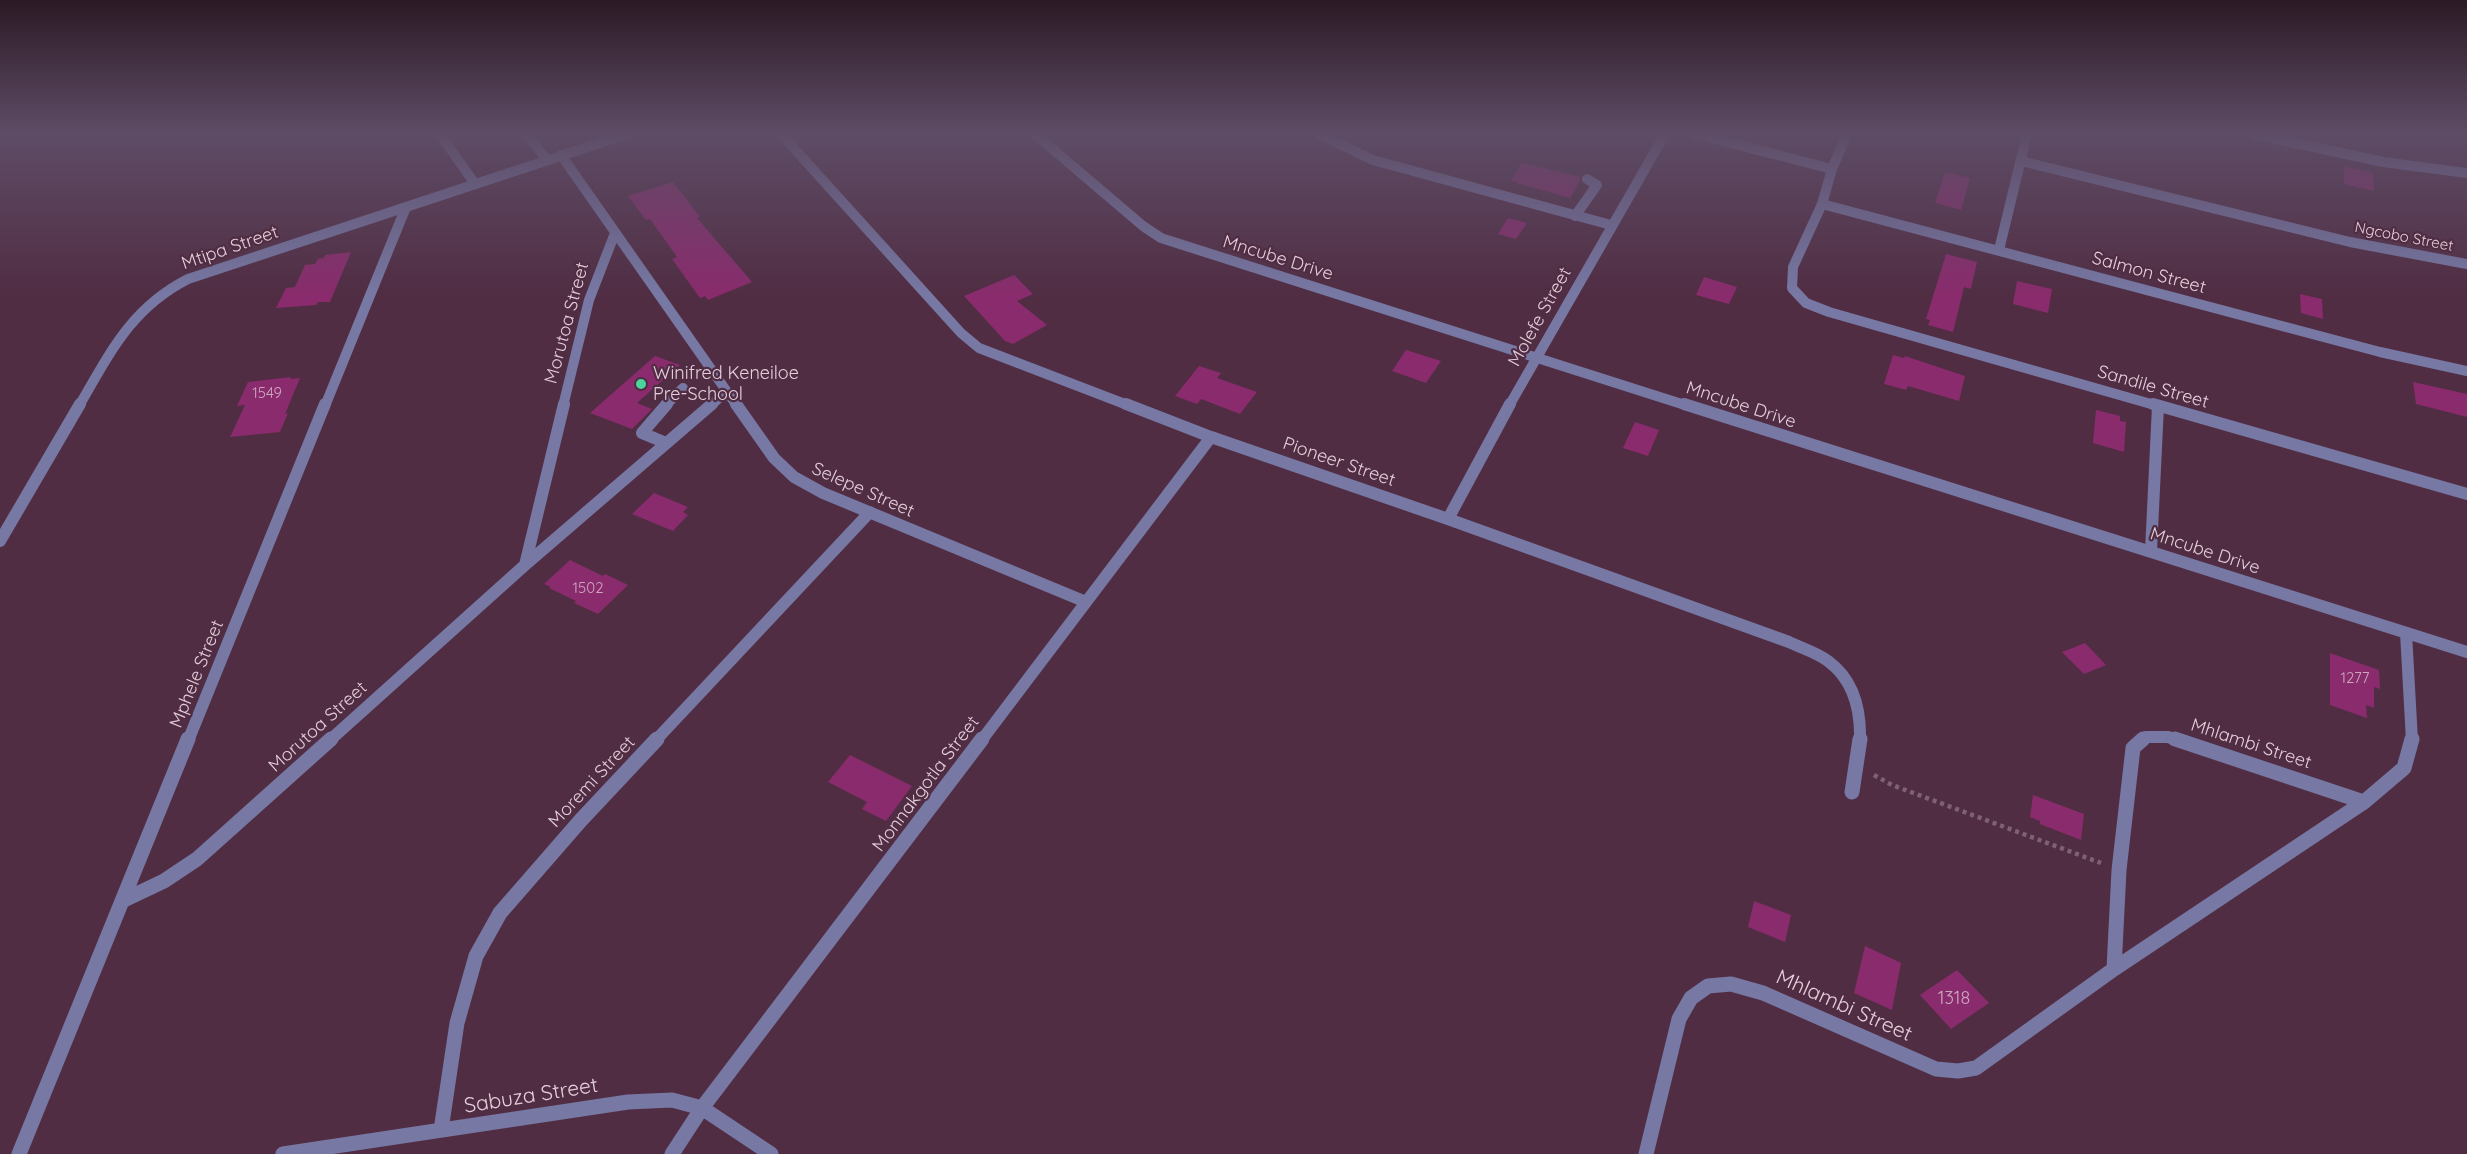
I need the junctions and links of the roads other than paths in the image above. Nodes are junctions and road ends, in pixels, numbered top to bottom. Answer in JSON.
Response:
{"nodes":[{"id":1,"x":463,"y":188,"type":"edge"},
{"id":2,"x":584,"y":188,"type":"edge"},
{"id":3,"x":830,"y":188,"type":"edge"},
{"id":4,"x":1098,"y":188,"type":"edge"},
{"id":5,"x":1473,"y":188,"type":"edge"},
{"id":6,"x":1595,"y":188,"type":"edge"},
{"id":7,"x":1633,"y":188,"type":"edge"},
{"id":8,"x":1827,"y":188,"type":"edge"},
{"id":9,"x":2014,"y":188,"type":"edge"},
{"id":10,"x":2130,"y":188,"type":"edge"},
{"id":11,"x":1822,"y":204,"type":"junction"},
{"id":12,"x":406,"y":207,"type":"junction"},
{"id":13,"x":1575,"y":216,"type":"junction"},
{"id":14,"x":1611,"y":225,"type":"junction"},
{"id":15,"x":615,"y":233,"type":"junction"},
{"id":16,"x":1999,"y":250,"type":"junction"},
{"id":17,"x":2467,"y":264,"type":"edge"},
{"id":18,"x":1536,"y":357,"type":"junction"},
{"id":19,"x":2467,"y":371,"type":"edge"},
{"id":20,"x":683,"y":388,"type":"dead end"},
{"id":21,"x":726,"y":392,"type":"junction"},
{"id":22,"x":2158,"y":406,"type":"junction"},
{"id":23,"x":1211,"y":437,"type":"junction"},
{"id":24,"x":666,"y":443,"type":"junction"},
{"id":25,"x":2467,"y":494,"type":"edge"},
{"id":26,"x":870,"y":512,"type":"junction"},
{"id":27,"x":1448,"y":519,"type":"junction"},
{"id":28,"x":0,"y":541,"type":"edge"},
{"id":29,"x":2151,"y":551,"type":"junction"},
{"id":30,"x":525,"y":565,"type":"junction"},
{"id":31,"x":1086,"y":602,"type":"junction"},
{"id":32,"x":2406,"y":633,"type":"junction"},
{"id":33,"x":2467,"y":652,"type":"edge"},
{"id":34,"x":1852,"y":792,"type":"dead end"},
{"id":35,"x":2364,"y":802,"type":"junction"},
{"id":36,"x":124,"y":900,"type":"junction"},
{"id":37,"x":2114,"y":969,"type":"junction"},
{"id":38,"x":702,"y":1108,"type":"junction"},
{"id":39,"x":441,"y":1130,"type":"junction"},
{"id":40,"x":19,"y":1154,"type":"edge"},
{"id":41,"x":283,"y":1154,"type":"edge"},
{"id":42,"x":672,"y":1154,"type":"edge"},
{"id":43,"x":771,"y":1154,"type":"edge"},
{"id":44,"x":1646,"y":1154,"type":"edge"}],
"edges":[{"from":1,"to":12,"type":"street","name":"Mtipa Street"},
{"from":2,"to":15,"type":"street","name":"Selepe Street"},
{"from":3,"to":23,"type":"street","name":"Pioneer Street"},
{"from":4,"to":18,"type":"street","name":"Mncube Drive"},
{"from":5,"to":13,"type":"street"},
{"from":6,"to":13,"type":"street"},
{"from":7,"to":14,"type":"street","name":"Molefe Street"},
{"from":8,"to":11,"type":"street"},
{"from":9,"to":16,"type":"street"},
{"from":10,"to":17,"type":"street","name":"Ngcobo Street"},
{"from":11,"to":16,"type":"street","name":"Salmon Street"},
{"from":11,"to":22,"type":"street","name":"Sandile Street"},
{"from":12,"to":28,"type":"street","name":"Mtipa Street"},
{"from":12,"to":36,"type":"street","name":"Mphele Street"},
{"from":13,"to":14,"type":"street"},
{"from":14,"to":18,"type":"street","name":"Molefe Street"},
{"from":15,"to":21,"type":"street","name":"Selepe Street"},
{"from":15,"to":30,"type":"street","name":"Morutoa Street"},
{"from":16,"to":19,"type":"street","name":"Salmon Street"},
{"from":18,"to":27,"type":"street","name":"Molefe Street"},
{"from":18,"to":29,"type":"street","name":"Mncube Drive"},
{"from":20,"to":24,"type":"street"},
{"from":21,"to":24,"type":"street","name":"Morutoa Street"},
{"from":21,"to":26,"type":"street","name":"Selepe Street"},
{"from":22,"to":25,"type":"street","name":"Sandile Street"},
{"from":22,"to":29,"type":"street"},
{"from":23,"to":27,"type":"street","name":"Pioneer Street"},
{"from":23,"to":31,"type":"street","name":"Monnakgotla Street"},
{"from":24,"to":30,"type":"street","name":"Morutoa Street"},
{"from":26,"to":31,"type":"street","name":"Selepe Street"},
{"from":26,"to":39,"type":"street","name":"Moremi Street"},
{"from":27,"to":34,"type":"street","name":"Pioneer Street"},
{"from":29,"to":32,"type":"street","name":"Mncube Drive"},
{"from":30,"to":36,"type":"street","name":"Morutoa Street"},
{"from":31,"to":38,"type":"street","name":"Monnakgotla Street"},
{"from":32,"to":33,"type":"street","name":"Mncube Drive"},
{"from":32,"to":35,"type":"street","name":"Mhlambi Street"},
{"from":35,"to":37,"type":"street","name":"Mhlambi Street"},
{"from":35,"to":37,"type":"street","name":"Mhlambi Street"},
{"from":36,"to":40,"type":"street","name":"Mphele Street"},
{"from":37,"to":44,"type":"street","name":"Mhlambi Street"},
{"from":38,"to":39,"type":"street","name":"Sabuza Street"},
{"from":38,"to":42,"type":"street","name":"Monnakgotla Street"},
{"from":38,"to":43,"type":"street","name":"Sabuza Street"},
{"from":39,"to":41,"type":"street","name":"Sabuza Street"}]}
